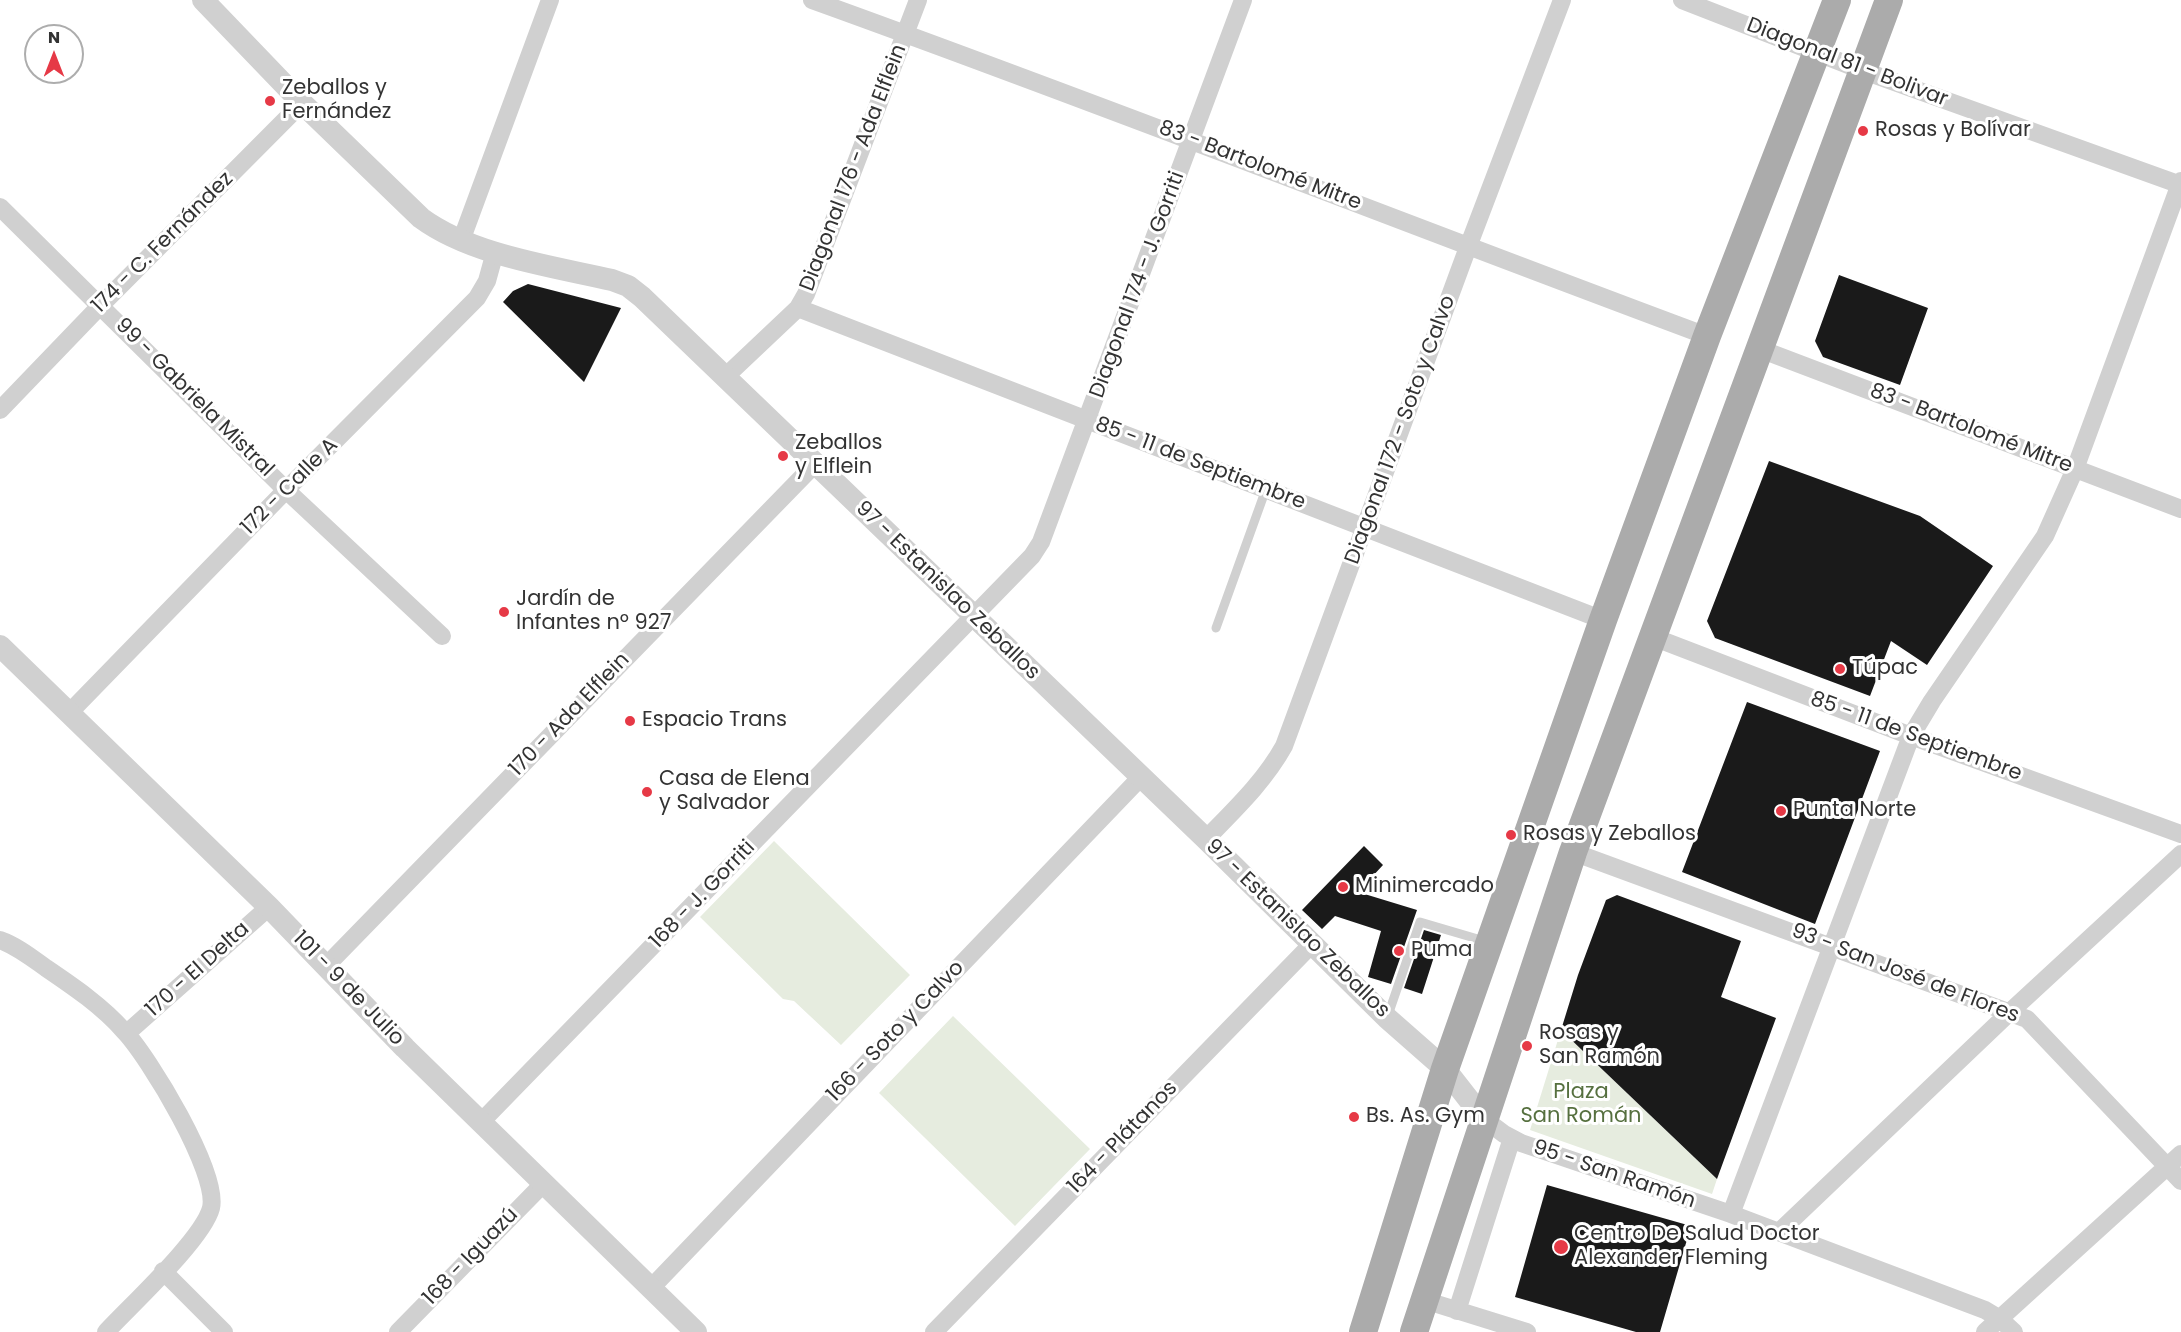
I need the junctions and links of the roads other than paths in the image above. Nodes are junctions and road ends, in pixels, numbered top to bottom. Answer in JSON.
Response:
{"nodes":[{"id":1,"x":203,"y":0,"type":"edge"},
{"id":2,"x":550,"y":0,"type":"edge"},
{"id":3,"x":812,"y":0,"type":"edge"},
{"id":4,"x":918,"y":0,"type":"edge"},
{"id":5,"x":1243,"y":0,"type":"edge"},
{"id":6,"x":1562,"y":0,"type":"edge"},
{"id":7,"x":1682,"y":0,"type":"edge"},
{"id":8,"x":1837,"y":0,"type":"edge"},
{"id":9,"x":1889,"y":0,"type":"edge"},
{"id":10,"x":905,"y":33,"type":"junction"},
{"id":11,"x":1817,"y":54,"type":"junction"},
{"id":12,"x":1864,"y":71,"type":"junction"},
{"id":13,"x":302,"y":103,"type":"junction"},
{"id":14,"x":1192,"y":140,"type":"junction"},
{"id":15,"x":2181,"y":183,"type":"edge"},
{"id":16,"x":0,"y":207,"type":"edge"},
{"id":17,"x":461,"y":241,"type":"junction"},
{"id":18,"x":1468,"y":247,"type":"junction"},
{"id":19,"x":495,"y":252,"type":"junction"},
{"id":20,"x":101,"y":305,"type":"junction"},
{"id":21,"x":798,"y":308,"type":"junction"},
{"id":22,"x":1707,"y":336,"type":"junction"},
{"id":23,"x":1760,"y":349,"type":"junction"},
{"id":24,"x":725,"y":377,"type":"junction"},
{"id":25,"x":0,"y":410,"type":"edge"},
{"id":26,"x":1087,"y":421,"type":"junction"},
{"id":27,"x":815,"y":464,"type":"junction"},
{"id":28,"x":2075,"y":469,"type":"junction"},
{"id":29,"x":1266,"y":489,"type":"junction"},
{"id":30,"x":286,"y":490,"type":"junction"},
{"id":31,"x":2181,"y":509,"type":"edge"},
{"id":32,"x":1366,"y":527,"type":"junction"},
{"id":33,"x":974,"y":617,"type":"junction"},
{"id":34,"x":1603,"y":620,"type":"junction"},
{"id":35,"x":1216,"y":628,"type":"dead end"},
{"id":36,"x":442,"y":636,"type":"dead end"},
{"id":37,"x":1653,"y":638,"type":"junction"},
{"id":38,"x":2,"y":650,"type":"edge"},
{"id":39,"x":69,"y":713,"type":"junction"},
{"id":40,"x":1911,"y":736,"type":"junction"},
{"id":41,"x":1141,"y":777,"type":"junction"},
{"id":42,"x":2181,"y":834,"type":"edge"},
{"id":43,"x":1206,"y":839,"type":"junction"},
{"id":44,"x":1573,"y":852,"type":"junction"},
{"id":45,"x":2181,"y":854,"type":"edge"},
{"id":46,"x":269,"y":907,"type":"junction"},
{"id":47,"x":0,"y":940,"type":"edge"},
{"id":48,"x":1490,"y":943,"type":"junction"},
{"id":49,"x":1312,"y":944,"type":"junction"},
{"id":50,"x":1832,"y":946,"type":"junction"},
{"id":51,"x":326,"y":966,"type":"junction"},
{"id":52,"x":2011,"y":1011,"type":"junction"},
{"id":53,"x":1387,"y":1018,"type":"junction"},
{"id":54,"x":127,"y":1033,"type":"junction"},
{"id":55,"x":1445,"y":1069,"type":"junction"},
{"id":56,"x":1484,"y":1119,"type":"junction"},
{"id":57,"x":482,"y":1121,"type":"junction"},
{"id":58,"x":1512,"y":1138,"type":"junction"},
{"id":59,"x":2174,"y":1160,"type":"edge"},
{"id":60,"x":2181,"y":1181,"type":"edge"},
{"id":61,"x":544,"y":1183,"type":"junction"},
{"id":62,"x":1731,"y":1214,"type":"junction"},
{"id":63,"x":1779,"y":1232,"type":"junction"},
{"id":64,"x":163,"y":1271,"type":"junction"},
{"id":65,"x":651,"y":1287,"type":"junction"},
{"id":66,"x":1424,"y":1300,"type":"junction"},
{"id":67,"x":1457,"y":1311,"type":"junction"},
{"id":68,"x":2000,"y":1319,"type":"junction"},
{"id":69,"x":106,"y":1332,"type":"edge"},
{"id":70,"x":224,"y":1332,"type":"edge"},
{"id":71,"x":398,"y":1332,"type":"edge"},
{"id":72,"x":696,"y":1332,"type":"edge"},
{"id":73,"x":934,"y":1332,"type":"edge"},
{"id":74,"x":1363,"y":1332,"type":"edge"},
{"id":75,"x":1414,"y":1332,"type":"edge"},
{"id":76,"x":1527,"y":1332,"type":"edge"},
{"id":77,"x":1985,"y":1332,"type":"edge"},
{"id":78,"x":2014,"y":1332,"type":"edge"}],
"edges":[{"from":1,"to":13,"type":"street","name":"97 - Estanislao Zeballos"},
{"from":2,"to":17,"type":"street"},
{"from":3,"to":10,"type":"street","name":"83 - Bartolomé Mitre"},
{"from":4,"to":10,"type":"street","name":"Diagonal 176 - Ada Elflein"},
{"from":5,"to":14,"type":"street","name":"Diagonal 174 - J. Gorriti"},
{"from":6,"to":18,"type":"street","name":"Diagonal 172 - Soto y Calvo"},
{"from":7,"to":11,"type":"street","name":"Diagonal 81 - Bolivar"},
{"from":8,"to":11,"type":"main road"},
{"from":9,"to":12,"type":"main road"},
{"from":10,"to":14,"type":"street","name":"83 - Bartolomé Mitre"},
{"from":10,"to":21,"type":"street","name":"Diagonal 176 - Ada Elflein"},
{"from":11,"to":12,"type":"street","name":"Diagonal 81 - Bolivar"},
{"from":11,"to":22,"type":"main road"},
{"from":12,"to":15,"type":"street","name":"Diagonal 81 - Bolivar"},
{"from":12,"to":23,"type":"main road"},
{"from":13,"to":17,"type":"street","name":"97 - Estanislao Zeballos"},
{"from":13,"to":20,"type":"street","name":"174 - C. Fernández"},
{"from":14,"to":18,"type":"street","name":"83 - Bartolomé Mitre"},
{"from":14,"to":26,"type":"street","name":"Diagonal 174 - J. Gorriti"},
{"from":15,"to":28,"type":"street"},
{"from":16,"to":20,"type":"street","name":"99 - Gabriela Mistral"},
{"from":17,"to":19,"type":"street","name":"97 - Estanislao Zeballos"},
{"from":18,"to":22,"type":"street","name":"83 - Bartolomé Mitre"},
{"from":18,"to":32,"type":"street","name":"Diagonal 172 - Soto y Calvo"},
{"from":19,"to":24,"type":"street","name":"97 - Estanislao Zeballos"},
{"from":19,"to":30,"type":"street","name":"172 - Calle A"},
{"from":20,"to":25,"type":"street","name":"174 - C. Fernández"},
{"from":20,"to":30,"type":"street","name":"99 - Gabriela Mistral"},
{"from":21,"to":24,"type":"street","name":"Diagonal 176 - Ada Elflein"},
{"from":21,"to":26,"type":"street","name":"85 - 11 de Septiembre"},
{"from":22,"to":34,"type":"main road"},
{"from":23,"to":28,"type":"street","name":"83 - Bartolomé Mitre"},
{"from":23,"to":37,"type":"main road"},
{"from":24,"to":27,"type":"street","name":"97 - Estanislao Zeballos"},
{"from":26,"to":29,"type":"street","name":"85 - 11 de Septiembre"},
{"from":26,"to":33,"type":"street","name":"Diagonal 174 - J. Gorriti"},
{"from":27,"to":33,"type":"street","name":"97 - Estanislao Zeballos"},
{"from":27,"to":51,"type":"street","name":"170 - Ada Elflein"},
{"from":28,"to":31,"type":"street","name":"83 - Bartolomé Mitre"},
{"from":28,"to":40,"type":"street"},
{"from":29,"to":32,"type":"street","name":"85 - 11 de Septiembre"},
{"from":29,"to":35,"type":"lane"},
{"from":30,"to":36,"type":"street","name":"99 - Gabriela Mistral"},
{"from":30,"to":39,"type":"street","name":"172 - Calle A"},
{"from":32,"to":34,"type":"street","name":"85 - 11 de Septiembre"},
{"from":32,"to":43,"type":"street","name":"Diagonal 172 - Soto y Calvo"},
{"from":33,"to":41,"type":"street","name":"97 - Estanislao Zeballos"},
{"from":33,"to":57,"type":"street","name":"168 - J. Gorriti"},
{"from":34,"to":48,"type":"main road"},
{"from":37,"to":40,"type":"street","name":"85 - 11 de Septiembre"},
{"from":37,"to":44,"type":"main road"},
{"from":38,"to":39,"type":"street","name":"101 - 9 de Julio"},
{"from":39,"to":46,"type":"street","name":"101 - 9 de Julio"},
{"from":40,"to":42,"type":"street","name":"85 - 11 de Septiembre"},
{"from":40,"to":50,"type":"street"},
{"from":41,"to":43,"type":"street","name":"97 - Estanislao Zeballos"},
{"from":41,"to":65,"type":"street","name":"166 - Soto y Calvo"},
{"from":43,"to":49,"type":"street","name":"97 - Estanislao Zeballos"},
{"from":44,"to":50,"type":"street","name":"93 - San José de Flores"},
{"from":44,"to":56,"type":"main road"},
{"from":45,"to":52,"type":"street"},
{"from":46,"to":51,"type":"street","name":"101 - 9 de Julio"},
{"from":46,"to":54,"type":"street","name":"170 - El Delta"},
{"from":47,"to":54,"type":"street"},
{"from":48,"to":53,"type":"lane"},
{"from":48,"to":55,"type":"main road"},
{"from":49,"to":53,"type":"street","name":"97 - Estanislao Zeballos"},
{"from":49,"to":73,"type":"street","name":"164 - Plátanos"},
{"from":50,"to":52,"type":"street","name":"93 - San José de Flores"},
{"from":50,"to":62,"type":"street"},
{"from":51,"to":57,"type":"street","name":"101 - 9 de Julio"},
{"from":52,"to":59,"type":"street","name":"93 - San José de Flores"},
{"from":52,"to":63,"type":"street"},
{"from":53,"to":55,"type":"street","name":"97 - Estanislao Zeballos"},
{"from":54,"to":64,"type":"street"},
{"from":55,"to":56,"type":"street","name":"97 - Estanislao Zeballos"},
{"from":55,"to":74,"type":"main road"},
{"from":56,"to":58,"type":"street","name":"95 - San Ramón"},
{"from":56,"to":66,"type":"main road"},
{"from":57,"to":61,"type":"street","name":"101 - 9 de Julio"},
{"from":58,"to":62,"type":"street","name":"95 - San Ramón"},
{"from":58,"to":67,"type":"street"},
{"from":59,"to":60,"type":"street","name":"93 - San José de Flores"},
{"from":59,"to":68,"type":"street"},
{"from":61,"to":65,"type":"street","name":"101 - 9 de Julio"},
{"from":61,"to":71,"type":"street","name":"168 - Iguazú"},
{"from":62,"to":63,"type":"street","name":"95 - San Ramón"},
{"from":63,"to":68,"type":"street","name":"95 - San Ramón"},
{"from":64,"to":69,"type":"street"},
{"from":64,"to":70,"type":"street"},
{"from":65,"to":72,"type":"street","name":"101 - 9 de Julio"},
{"from":66,"to":67,"type":"street"},
{"from":66,"to":75,"type":"main road"},
{"from":67,"to":76,"type":"street"},
{"from":68,"to":77,"type":"street"},
{"from":68,"to":78,"type":"street","name":"95 - San Ramón"}]}
